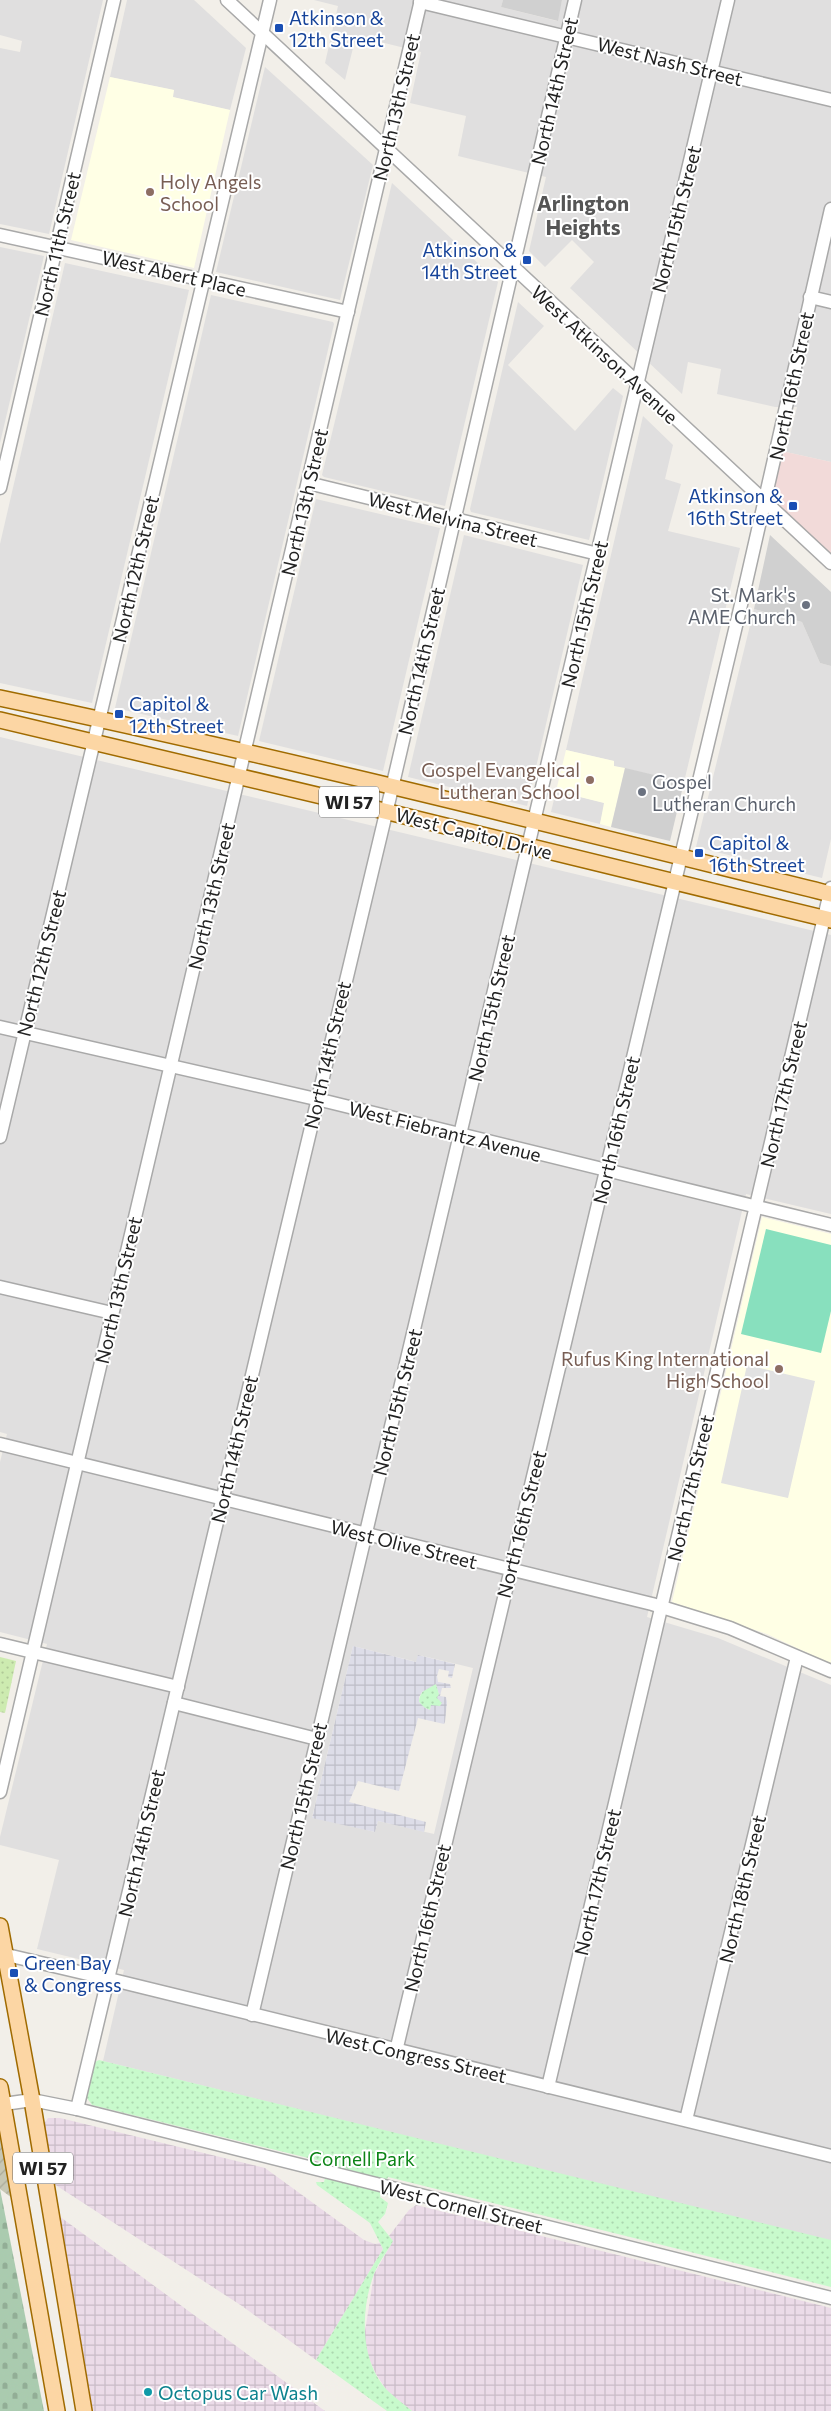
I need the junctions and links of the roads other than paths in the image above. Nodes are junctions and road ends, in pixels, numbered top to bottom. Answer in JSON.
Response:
{"nodes":[{"id":1,"x":114,"y":0,"type":"edge"},
{"id":2,"x":227,"y":0,"type":"edge"},
{"id":3,"x":270,"y":0,"type":"edge"},
{"id":4,"x":575,"y":0,"type":"edge"},
{"id":5,"x":728,"y":0,"type":"edge"},
{"id":6,"x":421,"y":1,"type":"edge"},
{"id":7,"x":262,"y":33,"type":"junction"},
{"id":8,"x":567,"y":36,"type":"junction"},
{"id":9,"x":712,"y":70,"type":"junction"},
{"id":10,"x":831,"y":100,"type":"edge"},
{"id":11,"x":386,"y":148,"type":"junction"},
{"id":12,"x":831,"y":209,"type":"edge"},
{"id":13,"x":0,"y":234,"type":"edge"},
{"id":14,"x":57,"y":246,"type":"junction"},
{"id":15,"x":513,"y":268,"type":"junction"},
{"id":16,"x":202,"y":279,"type":"junction"},
{"id":17,"x":810,"y":297,"type":"junction"},
{"id":18,"x":831,"y":302,"type":"edge"},
{"id":19,"x":348,"y":312,"type":"junction"},
{"id":20,"x":636,"y":383,"type":"junction"},
{"id":21,"x":308,"y":484,"type":"junction"},
{"id":22,"x":0,"y":488,"type":"edge"},
{"id":23,"x":764,"y":501,"type":"junction"},
{"id":24,"x":454,"y":519,"type":"junction"},
{"id":25,"x":598,"y":554,"type":"junction"},
{"id":26,"x":831,"y":563,"type":"edge"},
{"id":27,"x":0,"y":698,"type":"edge"},
{"id":28,"x":100,"y":719,"type":"junction"},
{"id":29,"x":0,"y":720,"type":"edge"},
{"id":30,"x":95,"y":742,"type":"junction"},
{"id":31,"x":245,"y":754,"type":"junction"},
{"id":32,"x":239,"y":776,"type":"junction"},
{"id":33,"x":392,"y":788,"type":"junction"},
{"id":34,"x":386,"y":811,"type":"junction"},
{"id":35,"x":535,"y":823,"type":"junction"},
{"id":36,"x":529,"y":846,"type":"junction"},
{"id":37,"x":680,"y":858,"type":"junction"},
{"id":38,"x":674,"y":882,"type":"junction"},
{"id":39,"x":831,"y":892,"type":"edge"},
{"id":40,"x":828,"y":919,"type":"edge"},
{"id":41,"x":0,"y":1027,"type":"edge"},
{"id":42,"x":24,"y":1032,"type":"junction"},
{"id":43,"x":171,"y":1065,"type":"junction"},
{"id":44,"x":317,"y":1100,"type":"junction"},
{"id":45,"x":461,"y":1135,"type":"junction"},
{"id":46,"x":0,"y":1137,"type":"edge"},
{"id":47,"x":606,"y":1170,"type":"junction"},
{"id":48,"x":757,"y":1207,"type":"junction"},
{"id":49,"x":831,"y":1224,"type":"edge"},
{"id":50,"x":0,"y":1287,"type":"edge"},
{"id":51,"x":112,"y":1313,"type":"junction"},
{"id":52,"x":0,"y":1444,"type":"edge"},
{"id":53,"x":77,"y":1463,"type":"junction"},
{"id":54,"x":222,"y":1499,"type":"junction"},
{"id":55,"x":365,"y":1534,"type":"junction"},
{"id":56,"x":510,"y":1570,"type":"junction"},
{"id":57,"x":662,"y":1607,"type":"junction"},
{"id":58,"x":0,"y":1644,"type":"edge"},
{"id":59,"x":32,"y":1651,"type":"junction"},
{"id":60,"x":797,"y":1657,"type":"junction"},
{"id":61,"x":831,"y":1671,"type":"edge"},
{"id":62,"x":178,"y":1688,"type":"junction"},
{"id":63,"x":174,"y":1703,"type":"junction"},
{"id":64,"x":317,"y":1739,"type":"junction"},
{"id":65,"x":2,"y":1780,"type":"edge"},
{"id":66,"x":0,"y":1792,"type":"edge"},
{"id":67,"x":0,"y":1926,"type":"edge"},
{"id":68,"x":3,"y":1956,"type":"edge"},
{"id":69,"x":109,"y":1979,"type":"junction"},
{"id":70,"x":252,"y":2015,"type":"junction"},
{"id":71,"x":396,"y":2051,"type":"junction"},
{"id":72,"x":0,"y":2087,"type":"edge"},
{"id":73,"x":548,"y":2087,"type":"junction"},
{"id":74,"x":32,"y":2100,"type":"junction"},
{"id":75,"x":4,"y":2104,"type":"junction"},
{"id":76,"x":77,"y":2109,"type":"junction"},
{"id":77,"x":686,"y":2120,"type":"junction"},
{"id":78,"x":830,"y":2152,"type":"edge"},
{"id":79,"x":831,"y":2298,"type":"edge"},
{"id":80,"x":56,"y":2411,"type":"edge"},
{"id":81,"x":84,"y":2411,"type":"edge"}],
"edges":[{"from":1,"to":14,"type":"street","name":"North 11th Street"},
{"from":2,"to":7,"type":"street","name":"West Atkinson Avenue"},
{"from":3,"to":7,"type":"street","name":"North 12th Street"},
{"from":4,"to":8,"type":"street","name":"North 14th Street"},
{"from":5,"to":9,"type":"street","name":"North 15th Street"},
{"from":6,"to":8,"type":"street","name":"West Nash Street"},
{"from":6,"to":11,"type":"street","name":"North 13th Street"},
{"from":7,"to":11,"type":"street","name":"West Atkinson Avenue"},
{"from":7,"to":16,"type":"street","name":"North 12th Street"},
{"from":8,"to":9,"type":"street","name":"West Nash Street"},
{"from":8,"to":15,"type":"street","name":"North 14th Street"},
{"from":9,"to":10,"type":"street","name":"West Nash Street"},
{"from":9,"to":20,"type":"street","name":"North 15th Street"},
{"from":11,"to":15,"type":"street","name":"West Atkinson Avenue"},
{"from":11,"to":19,"type":"street","name":"North 13th Street"},
{"from":12,"to":17,"type":"street","name":"North 16th Street"},
{"from":13,"to":14,"type":"street","name":"West Abert Place"},
{"from":14,"to":16,"type":"street","name":"West Abert Place"},
{"from":14,"to":22,"type":"street","name":"North 11th Street"},
{"from":15,"to":20,"type":"street","name":"West Atkinson Avenue"},
{"from":15,"to":24,"type":"street","name":"North 14th Street"},
{"from":16,"to":19,"type":"street","name":"West Abert Place"},
{"from":16,"to":28,"type":"street","name":"North 12th Street"},
{"from":17,"to":18,"type":"street"},
{"from":17,"to":23,"type":"street","name":"North 16th Street"},
{"from":19,"to":21,"type":"street","name":"North 13th Street"},
{"from":20,"to":23,"type":"street","name":"West Atkinson Avenue"},
{"from":20,"to":25,"type":"street","name":"North 15th Street"},
{"from":21,"to":24,"type":"street","name":"West Melvina Street"},
{"from":21,"to":31,"type":"street","name":"North 13th Street"},
{"from":23,"to":26,"type":"street","name":"West Atkinson Avenue"},
{"from":23,"to":37,"type":"street","name":"North 16th Street"},
{"from":24,"to":25,"type":"street","name":"West Melvina Street"},
{"from":24,"to":33,"type":"street","name":"North 14th Street"},
{"from":25,"to":35,"type":"street","name":"North 15th Street"},
{"from":27,"to":28,"type":"main road","name":"West Capitol Drive","number":"WI 57"},
{"from":28,"to":30,"type":"street","name":"North 12th Street"},
{"from":28,"to":31,"type":"main road","name":"West Capitol Drive","number":"WI 57"},
{"from":29,"to":30,"type":"main road","name":"West Capitol Drive","number":"WI 57"},
{"from":30,"to":32,"type":"main road","name":"West Capitol Drive","number":"WI 57"},
{"from":30,"to":42,"type":"street","name":"North 12th Street"},
{"from":31,"to":32,"type":"street","name":"North 13th Street"},
{"from":31,"to":33,"type":"main road","name":"West Capitol Drive","number":"WI 57"},
{"from":32,"to":34,"type":"main road","name":"West Capitol Drive","number":"WI 57"},
{"from":32,"to":43,"type":"street","name":"North 13th Street"},
{"from":33,"to":34,"type":"street","name":"North 14th Street"},
{"from":33,"to":35,"type":"main road","name":"West Capitol Drive","number":"WI 57"},
{"from":34,"to":36,"type":"main road","name":"West Capitol Drive","number":"WI 57"},
{"from":34,"to":44,"type":"street","name":"North 14th Street"},
{"from":35,"to":36,"type":"street","name":"North 15th Street"},
{"from":35,"to":37,"type":"main road","name":"West Capitol Drive","number":"WI 57"},
{"from":36,"to":38,"type":"main road","name":"West Capitol Drive","number":"WI 57"},
{"from":36,"to":45,"type":"street","name":"North 15th Street"},
{"from":37,"to":38,"type":"street","name":"North 16th Street"},
{"from":37,"to":39,"type":"main road","name":"West Capitol Drive","number":"WI 57"},
{"from":38,"to":40,"type":"main road","name":"West Capitol Drive","number":"WI 57"},
{"from":38,"to":47,"type":"street","name":"North 16th Street"},
{"from":39,"to":40,"type":"street","name":"North 17th Street"},
{"from":40,"to":48,"type":"street","name":"North 17th Street"},
{"from":41,"to":42,"type":"street","name":"West Fiebrantz Avenue"},
{"from":42,"to":43,"type":"street","name":"West Fiebrantz Avenue"},
{"from":42,"to":46,"type":"street","name":"North 12th Street"},
{"from":43,"to":44,"type":"street","name":"West Fiebrantz Avenue"},
{"from":43,"to":51,"type":"street","name":"North 13th Street"},
{"from":44,"to":45,"type":"street","name":"West Fiebrantz Avenue"},
{"from":44,"to":54,"type":"street","name":"North 14th Street"},
{"from":45,"to":47,"type":"street","name":"West Fiebrantz Avenue"},
{"from":45,"to":55,"type":"street","name":"North 15th Street"},
{"from":47,"to":48,"type":"street","name":"West Fiebrantz Avenue"},
{"from":47,"to":56,"type":"street","name":"North 16th Street"},
{"from":48,"to":49,"type":"street","name":"West Fiebrantz Avenue"},
{"from":48,"to":57,"type":"street","name":"North 17th Street"},
{"from":50,"to":51,"type":"street"},
{"from":51,"to":53,"type":"street","name":"North 13th Street"},
{"from":52,"to":53,"type":"street","name":"West Olive Street"},
{"from":53,"to":54,"type":"street","name":"West Olive Street"},
{"from":53,"to":59,"type":"street","name":"North 13th Street"},
{"from":54,"to":55,"type":"street","name":"West Olive Street"},
{"from":54,"to":62,"type":"street","name":"North 14th Street"},
{"from":55,"to":56,"type":"street","name":"West Olive Street"},
{"from":55,"to":64,"type":"street","name":"North 15th Street"},
{"from":56,"to":57,"type":"street","name":"West Olive Street"},
{"from":56,"to":71,"type":"street","name":"North 16th Street"},
{"from":57,"to":60,"type":"street","name":"West Olive Street"},
{"from":57,"to":73,"type":"street","name":"North 17th Street"},
{"from":58,"to":59,"type":"street"},
{"from":59,"to":62,"type":"street"},
{"from":59,"to":65,"type":"street","name":"North 13th Street"},
{"from":60,"to":61,"type":"street","name":"West Olive Street"},
{"from":60,"to":77,"type":"street","name":"North 18th Street"},
{"from":62,"to":63,"type":"street","name":"North 14th Street"},
{"from":63,"to":64,"type":"street"},
{"from":63,"to":69,"type":"street","name":"North 14th Street"},
{"from":64,"to":70,"type":"street","name":"North 15th Street"},
{"from":65,"to":66,"type":"street","name":"North 13th Street"},
{"from":67,"to":68,"type":"main road","number":"WI 57"},
{"from":68,"to":69,"type":"street","name":"West Congress Street"},
{"from":68,"to":74,"type":"main road","number":"WI 57"},
{"from":69,"to":70,"type":"street","name":"West Congress Street"},
{"from":69,"to":76,"type":"street","name":"North 14th Street"},
{"from":70,"to":71,"type":"street","name":"West Congress Street"},
{"from":71,"to":73,"type":"street","name":"West Congress Street"},
{"from":72,"to":75,"type":"main road","number":"WI 57"},
{"from":73,"to":77,"type":"street","name":"West Congress Street"},
{"from":74,"to":75,"type":"street","name":"West Cornell Street"},
{"from":74,"to":76,"type":"street","name":"West Cornell Street"},
{"from":74,"to":81,"type":"main road","number":"WI 57"},
{"from":75,"to":80,"type":"main road","number":"WI 57"},
{"from":76,"to":79,"type":"street","name":"West Cornell Street"},
{"from":77,"to":78,"type":"street","name":"West Congress Street"}]}
